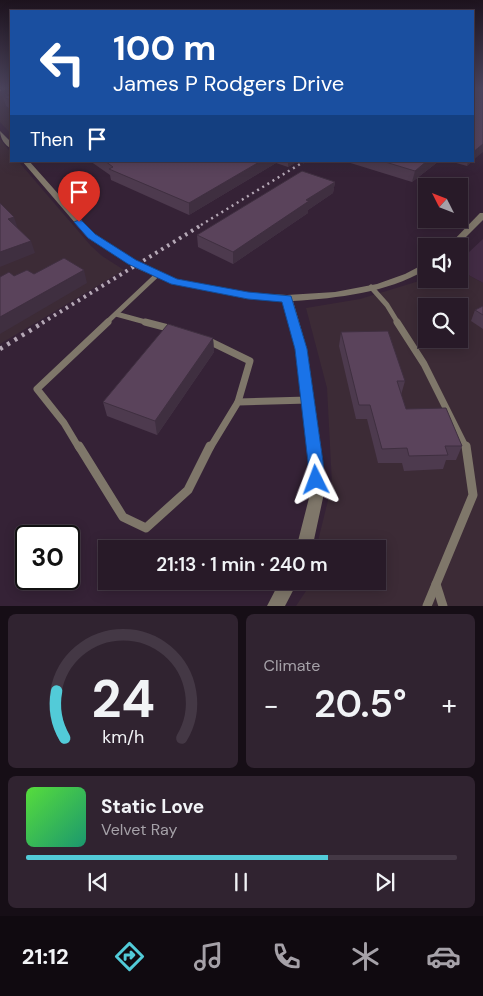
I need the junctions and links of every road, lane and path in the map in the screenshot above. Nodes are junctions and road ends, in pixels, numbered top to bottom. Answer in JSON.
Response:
{"nodes":[{"id":1,"x":0,"y":133,"type":"edge"},
{"id":2,"x":10,"y":145,"type":"edge"},
{"id":3,"x":26,"y":162,"type":"edge"},
{"id":4,"x":483,"y":215,"type":"edge"},
{"id":5,"x":460,"y":238,"type":"edge"},
{"id":6,"x":418,"y":270,"type":"edge"},
{"id":7,"x":158,"y":274,"type":"junction"},
{"id":8,"x":371,"y":287,"type":"junction"},
{"id":9,"x":287,"y":298,"type":"junction"},
{"id":10,"x":116,"y":314,"type":"junction"},
{"id":11,"x":181,"y":331,"type":"edge"},
{"id":12,"x":198,"y":337,"type":"edge"},
{"id":13,"x":308,"y":400,"type":"junction"},
{"id":14,"x":238,"y":402,"type":"junction"},
{"id":15,"x":306,"y":540,"type":"edge"},
{"id":16,"x":436,"y":584,"type":"junction"},
{"id":17,"x":285,"y":590,"type":"edge"},
{"id":18,"x":275,"y":606,"type":"edge"},
{"id":19,"x":427,"y":606,"type":"edge"},
{"id":20,"x":443,"y":606,"type":"edge"}],
"edges":[{"from":1,"to":2,"type":"street"},
{"from":3,"to":7,"type":"street"},
{"from":4,"to":5,"type":"street"},
{"from":6,"to":8,"type":"street"},
{"from":7,"to":9,"type":"street"},
{"from":7,"to":10,"type":"lane"},
{"from":8,"to":9,"type":"street"},
{"from":8,"to":16,"type":"lane"},
{"from":9,"to":13,"type":"street"},
{"from":10,"to":11,"type":"lane"},
{"from":10,"to":14,"type":"lane"},
{"from":12,"to":14,"type":"lane"},
{"from":13,"to":14,"type":"lane"},
{"from":13,"to":15,"type":"street"},
{"from":16,"to":19,"type":"lane"},
{"from":16,"to":20,"type":"lane"},
{"from":17,"to":18,"type":"street"}]}
